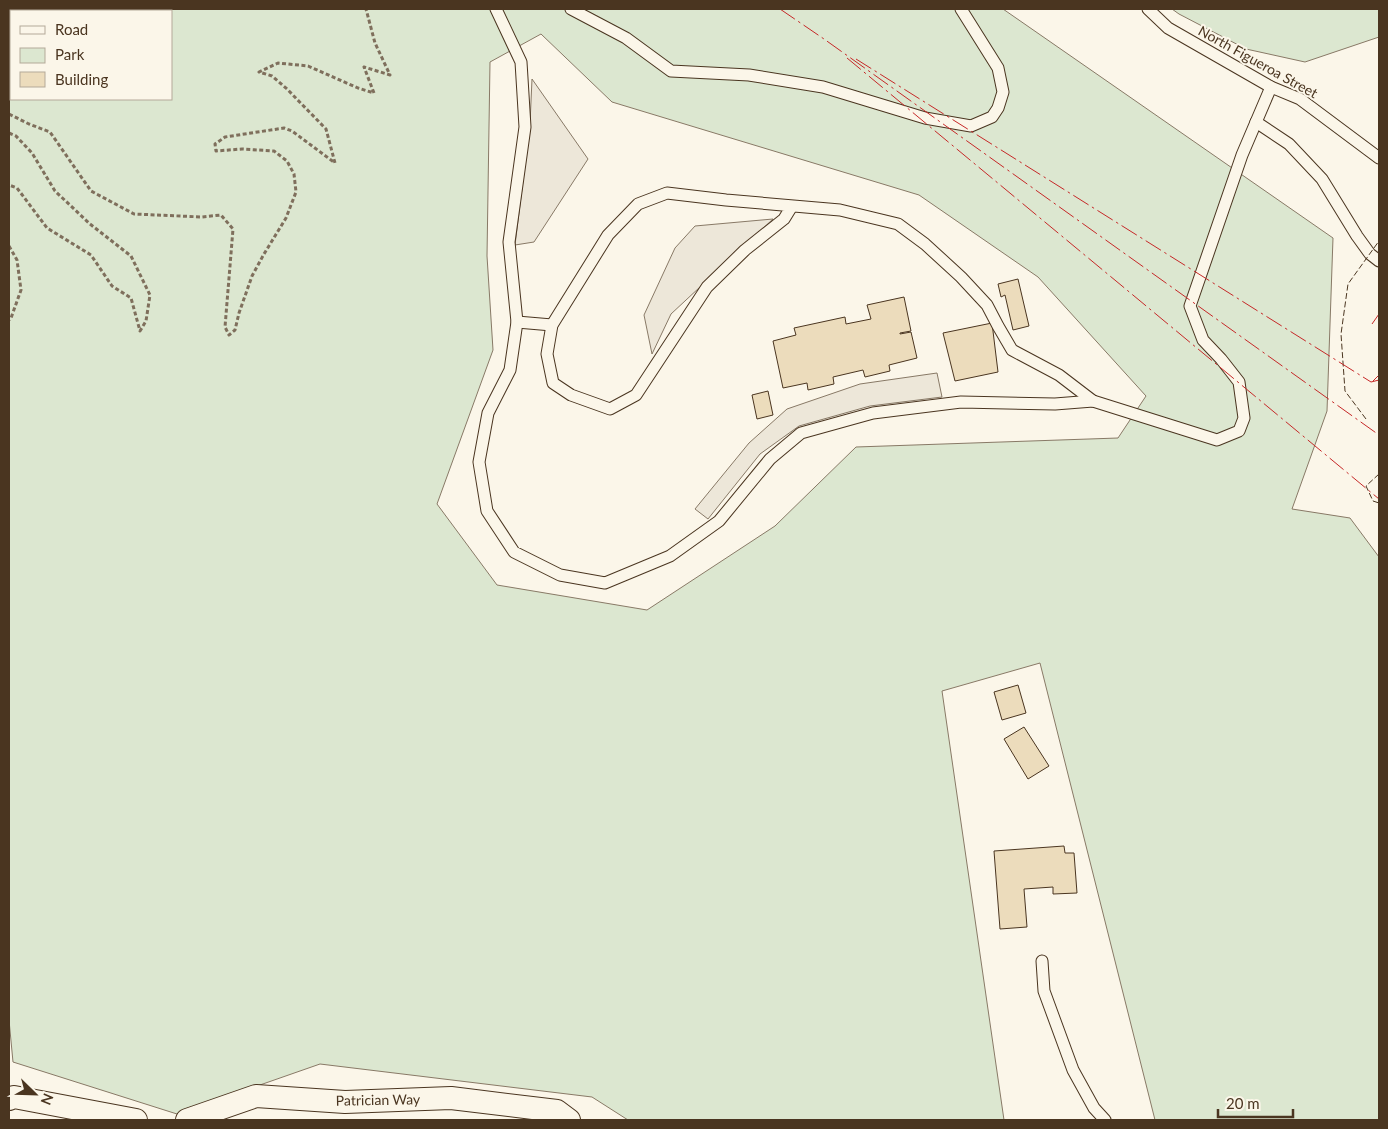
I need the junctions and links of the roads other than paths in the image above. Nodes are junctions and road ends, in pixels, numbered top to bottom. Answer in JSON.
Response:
{"nodes":[{"id":1,"x":496,"y":9,"type":"edge"},
{"id":2,"x":571,"y":9,"type":"edge"},
{"id":3,"x":961,"y":9,"type":"edge"},
{"id":4,"x":1148,"y":9,"type":"edge"},
{"id":5,"x":1270,"y":87,"type":"junction"},
{"id":6,"x":1256,"y":122,"type":"junction"},
{"id":7,"x":1379,"y":158,"type":"edge"},
{"id":8,"x":792,"y":206,"type":"junction"},
{"id":9,"x":1379,"y":261,"type":"edge"},
{"id":10,"x":517,"y":322,"type":"junction"},
{"id":11,"x":552,"y":325,"type":"junction"},
{"id":12,"x":1093,"y":401,"type":"junction"},
{"id":13,"x":1042,"y":961,"type":"dead end"},
{"id":14,"x":11,"y":1097,"type":"edge"},
{"id":15,"x":134,"y":1120,"type":"edge"},
{"id":16,"x":187,"y":1120,"type":"edge"},
{"id":17,"x":569,"y":1120,"type":"edge"},
{"id":18,"x":1105,"y":1120,"type":"edge"}],
"edges":[{"from":1,"to":10,"type":"lane"},
{"from":2,"to":3,"type":"lane"},
{"from":4,"to":5,"type":"lane","name":"North Figueroa Street"},
{"from":5,"to":6,"type":"lane"},
{"from":5,"to":7,"type":"lane","name":"North Figueroa Street"},
{"from":6,"to":9,"type":"lane"},
{"from":6,"to":12,"type":"lane"},
{"from":8,"to":11,"type":"lane"},
{"from":8,"to":11,"type":"lane"},
{"from":8,"to":12,"type":"lane"},
{"from":10,"to":11,"type":"lane"},
{"from":10,"to":12,"type":"lane"},
{"from":13,"to":18,"type":"lane"},
{"from":14,"to":15,"type":"street"},
{"from":16,"to":17,"type":"street","name":"Patrician Way"}]}
